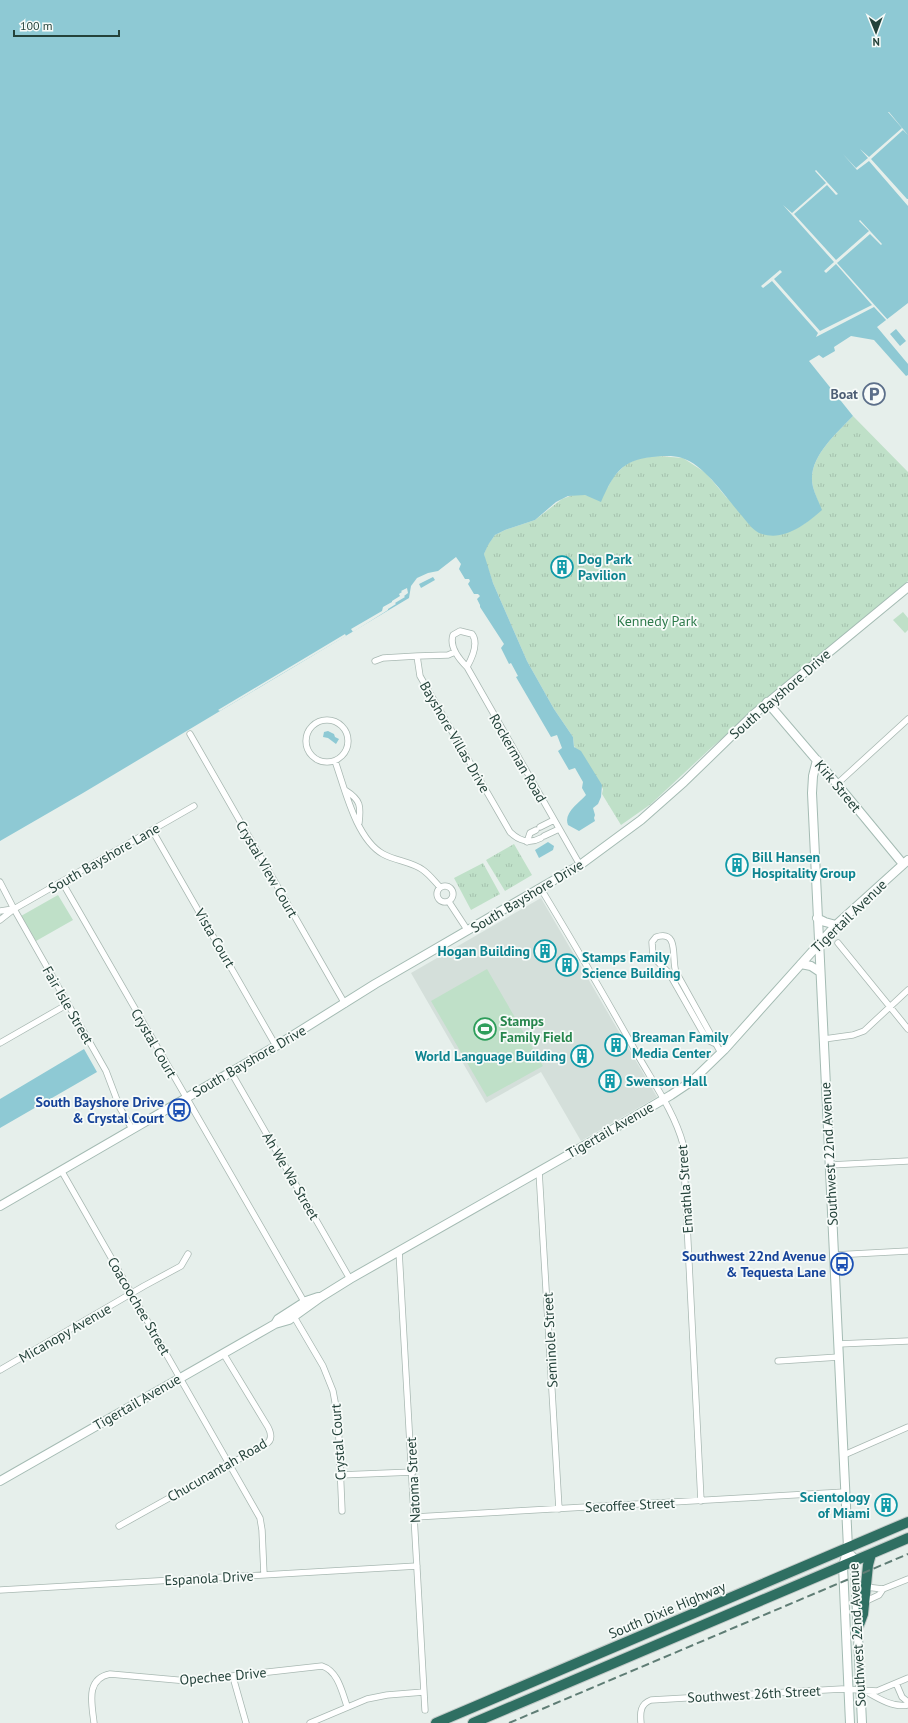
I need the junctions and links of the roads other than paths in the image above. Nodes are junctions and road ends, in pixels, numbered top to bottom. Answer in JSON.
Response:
{"nodes":[{"id":1,"x":908,"y":587,"type":"edge"},
{"id":2,"x":455,"y":652,"type":"junction"},
{"id":3,"x":417,"y":656,"type":"junction"},
{"id":4,"x":375,"y":661,"type":"dead end"},
{"id":5,"x":466,"y":667,"type":"junction"},
{"id":6,"x":767,"y":702,"type":"junction"},
{"id":7,"x":908,"y":719,"type":"edge"},
{"id":8,"x":190,"y":734,"type":"dead end"},
{"id":9,"x":817,"y":760,"type":"junction"},
{"id":10,"x":335,"y":761,"type":"junction"},
{"id":11,"x":837,"y":784,"type":"junction"},
{"id":12,"x":345,"y":790,"type":"junction"},
{"id":13,"x":194,"y":806,"type":"dead end"},
{"id":14,"x":554,"y":820,"type":"junction"},
{"id":15,"x":359,"y":823,"type":"junction"},
{"id":16,"x":559,"y":828,"type":"junction"},
{"id":17,"x":152,"y":830,"type":"junction"},
{"id":18,"x":527,"y":842,"type":"junction"},
{"id":19,"x":580,"y":865,"type":"junction"},
{"id":20,"x":906,"y":865,"type":"edge"},
{"id":21,"x":0,"y":882,"type":"edge"},
{"id":22,"x":62,"y":882,"type":"junction"},
{"id":23,"x":440,"y":888,"type":"junction"},
{"id":24,"x":541,"y":889,"type":"junction"},
{"id":25,"x":449,"y":902,"type":"junction"},
{"id":26,"x":14,"y":909,"type":"junction"},
{"id":27,"x":0,"y":911,"type":"edge"},
{"id":28,"x":817,"y":918,"type":"junction"},
{"id":29,"x":0,"y":920,"type":"edge"},
{"id":30,"x":836,"y":925,"type":"junction"},
{"id":31,"x":468,"y":931,"type":"junction"},
{"id":32,"x":819,"y":943,"type":"junction"},
{"id":33,"x":838,"y":943,"type":"dead end"},
{"id":34,"x":801,"y":964,"type":"junction"},
{"id":35,"x":820,"y":972,"type":"junction"},
{"id":36,"x":908,"y":990,"type":"edge"},
{"id":37,"x":68,"y":1004,"type":"junction"},
{"id":38,"x":345,"y":1004,"type":"junction"},
{"id":39,"x":890,"y":1006,"type":"junction"},
{"id":40,"x":908,"y":1028,"type":"edge"},
{"id":41,"x":824,"y":1038,"type":"junction"},
{"id":42,"x":0,"y":1043,"type":"edge"},
{"id":43,"x":714,"y":1043,"type":"junction"},
{"id":44,"x":276,"y":1046,"type":"junction"},
{"id":45,"x":721,"y":1054,"type":"junction"},
{"id":46,"x":231,"y":1072,"type":"junction"},
{"id":47,"x":186,"y":1098,"type":"junction"},
{"id":48,"x":663,"y":1100,"type":"junction"},
{"id":49,"x":132,"y":1130,"type":"junction"},
{"id":50,"x":908,"y":1161,"type":"edge"},
{"id":51,"x":830,"y":1165,"type":"junction"},
{"id":52,"x":61,"y":1170,"type":"junction"},
{"id":53,"x":539,"y":1171,"type":"junction"},
{"id":54,"x":0,"y":1206,"type":"edge"},
{"id":55,"x":399,"y":1251,"type":"junction"},
{"id":56,"x":908,"y":1251,"type":"edge"},
{"id":57,"x":188,"y":1254,"type":"dead end"},
{"id":58,"x":834,"y":1255,"type":"junction"},
{"id":59,"x":350,"y":1279,"type":"junction"},
{"id":60,"x":132,"y":1294,"type":"junction"},
{"id":61,"x":305,"y":1305,"type":"junction"},
{"id":62,"x":292,"y":1314,"type":"junction"},
{"id":63,"x":908,"y":1341,"type":"edge"},
{"id":64,"x":838,"y":1344,"type":"junction"},
{"id":65,"x":223,"y":1353,"type":"junction"},
{"id":66,"x":839,"y":1357,"type":"junction"},
{"id":67,"x":778,"y":1360,"type":"dead end"},
{"id":68,"x":0,"y":1370,"type":"edge"},
{"id":69,"x":180,"y":1378,"type":"junction"},
{"id":70,"x":908,"y":1427,"type":"edge"},
{"id":71,"x":844,"y":1455,"type":"junction"},
{"id":72,"x":230,"y":1464,"type":"junction"},
{"id":73,"x":413,"y":1472,"type":"junction"},
{"id":74,"x":340,"y":1475,"type":"junction"},
{"id":75,"x":0,"y":1481,"type":"edge"},
{"id":76,"x":845,"y":1492,"type":"junction"},
{"id":77,"x":701,"y":1501,"type":"junction"},
{"id":78,"x":559,"y":1509,"type":"junction"},
{"id":79,"x":342,"y":1511,"type":"dead end"},
{"id":80,"x":415,"y":1517,"type":"junction"},
{"id":81,"x":908,"y":1522,"type":"edge"},
{"id":82,"x":119,"y":1526,"type":"dead end"},
{"id":83,"x":908,"y":1538,"type":"edge"},
{"id":84,"x":848,"y":1548,"type":"junction"},
{"id":85,"x":871,"y":1554,"type":"junction"},
{"id":86,"x":855,"y":1561,"type":"junction"},
{"id":87,"x":417,"y":1566,"type":"junction"},
{"id":88,"x":843,"y":1566,"type":"junction"},
{"id":89,"x":264,"y":1575,"type":"junction"},
{"id":90,"x":908,"y":1579,"type":"edge"},
{"id":91,"x":866,"y":1587,"type":"junction"},
{"id":92,"x":0,"y":1590,"type":"edge"},
{"id":93,"x":883,"y":1590,"type":"junction"},
{"id":94,"x":864,"y":1602,"type":"junction"},
{"id":95,"x":857,"y":1630,"type":"junction"},
{"id":96,"x":233,"y":1676,"type":"junction"},
{"id":97,"x":908,"y":1678,"type":"edge"},
{"id":98,"x":896,"y":1683,"type":"junction"},
{"id":99,"x":848,"y":1690,"type":"junction"},
{"id":100,"x":863,"y":1691,"type":"junction"},
{"id":101,"x":424,"y":1692,"type":"junction"},
{"id":102,"x":908,"y":1702,"type":"edge"},
{"id":103,"x":908,"y":1705,"type":"edge"},
{"id":104,"x":347,"y":1706,"type":"junction"},
{"id":105,"x":425,"y":1710,"type":"dead end"},
{"id":106,"x":94,"y":1723,"type":"edge"},
{"id":107,"x":246,"y":1723,"type":"edge"},
{"id":108,"x":310,"y":1723,"type":"edge"},
{"id":109,"x":436,"y":1723,"type":"edge"},
{"id":110,"x":473,"y":1723,"type":"edge"},
{"id":111,"x":641,"y":1723,"type":"edge"},
{"id":112,"x":850,"y":1723,"type":"edge"},
{"id":113,"x":862,"y":1723,"type":"edge"}],
"edges":[{"from":1,"to":6,"type":"street","name":"South Bayshore Drive"},
{"from":2,"to":3,"type":"street"},
{"from":2,"to":5,"type":"street","name":"Rockerman Road"},
{"from":2,"to":5,"type":"street"},
{"from":3,"to":4,"type":"street"},
{"from":3,"to":18,"type":"street","name":"Bayshore Villas Drive"},
{"from":5,"to":14,"type":"street","name":"Rockerman Road"},
{"from":6,"to":9,"type":"street","name":"Kirk Street"},
{"from":6,"to":19,"type":"street","name":"South Bayshore Drive"},
{"from":7,"to":11,"type":"street"},
{"from":8,"to":38,"type":"street","name":"Crystal View Court"},
{"from":9,"to":11,"type":"street","name":"Kirk Street"},
{"from":9,"to":28,"type":"street","name":"Southwest 22nd Avenue"},
{"from":10,"to":10,"type":"street"},
{"from":10,"to":12,"type":"street"},
{"from":11,"to":20,"type":"street","name":"Kirk Street"},
{"from":12,"to":15,"type":"street"},
{"from":12,"to":15,"type":"street"},
{"from":13,"to":17,"type":"street","name":"South Bayshore Lane"},
{"from":14,"to":16,"type":"street","name":"Rockerman Road"},
{"from":14,"to":18,"type":"street"},
{"from":15,"to":23,"type":"street"},
{"from":16,"to":18,"type":"street"},
{"from":16,"to":19,"type":"street","name":"Rockerman Road"},
{"from":17,"to":22,"type":"street","name":"South Bayshore Lane"},
{"from":17,"to":44,"type":"street","name":"Vista Court"},
{"from":19,"to":24,"type":"street","name":"South Bayshore Drive"},
{"from":20,"to":30,"type":"street","name":"Tigertail Avenue"},
{"from":21,"to":26,"type":"street","name":"Fair Isle Street"},
{"from":22,"to":26,"type":"street","name":"South Bayshore Lane"},
{"from":22,"to":47,"type":"street","name":"Crystal Court"},
{"from":23,"to":25,"type":"street"},
{"from":23,"to":25,"type":"street"},
{"from":24,"to":31,"type":"street","name":"South Bayshore Drive"},
{"from":24,"to":48,"type":"street","name":"Emathla Street"},
{"from":25,"to":31,"type":"street"},
{"from":26,"to":27,"type":"street","name":"South Bayshore Lane"},
{"from":26,"to":29,"type":"street","name":"South Bayshore Lane"},
{"from":26,"to":37,"type":"street","name":"Fair Isle Street"},
{"from":28,"to":30,"type":"street"},
{"from":28,"to":32,"type":"street","name":"Southwest 22nd Avenue"},
{"from":30,"to":32,"type":"street","name":"Tigertail Avenue"},
{"from":31,"to":38,"type":"street","name":"South Bayshore Drive"},
{"from":32,"to":34,"type":"street","name":"Tigertail Avenue"},
{"from":32,"to":35,"type":"street","name":"Southwest 22nd Avenue"},
{"from":33,"to":39,"type":"street"},
{"from":34,"to":35,"type":"street"},
{"from":34,"to":45,"type":"street","name":"Tigertail Avenue"},
{"from":35,"to":41,"type":"street","name":"Southwest 22nd Avenue"},
{"from":36,"to":39,"type":"street"},
{"from":37,"to":42,"type":"street"},
{"from":37,"to":49,"type":"street","name":"Fair Isle Street"},
{"from":38,"to":44,"type":"street","name":"South Bayshore Drive"},
{"from":39,"to":40,"type":"street"},
{"from":39,"to":41,"type":"street"},
{"from":41,"to":51,"type":"street","name":"Southwest 22nd Avenue"},
{"from":43,"to":43,"type":"street"},
{"from":43,"to":45,"type":"street"},
{"from":44,"to":46,"type":"street","name":"South Bayshore Drive"},
{"from":45,"to":48,"type":"street","name":"Tigertail Avenue"},
{"from":46,"to":47,"type":"street","name":"South Bayshore Drive"},
{"from":46,"to":59,"type":"street","name":"Ah We Wa Street"},
{"from":47,"to":49,"type":"street","name":"South Bayshore Drive"},
{"from":47,"to":61,"type":"street","name":"Crystal Court"},
{"from":48,"to":53,"type":"street","name":"Tigertail Avenue"},
{"from":48,"to":77,"type":"street","name":"Emathla Street"},
{"from":49,"to":52,"type":"street","name":"South Bayshore Drive"},
{"from":50,"to":51,"type":"street"},
{"from":51,"to":58,"type":"street","name":"Southwest 22nd Avenue"},
{"from":52,"to":54,"type":"street","name":"South Bayshore Drive"},
{"from":52,"to":60,"type":"street","name":"Coacoochee Street"},
{"from":53,"to":55,"type":"street","name":"Tigertail Avenue"},
{"from":53,"to":78,"type":"street","name":"Seminole Street"},
{"from":55,"to":59,"type":"street","name":"Tigertail Avenue"},
{"from":55,"to":73,"type":"street","name":"Natoma Street"},
{"from":56,"to":58,"type":"street"},
{"from":57,"to":60,"type":"street","name":"Micanopy Avenue"},
{"from":58,"to":64,"type":"street","name":"Southwest 22nd Avenue"},
{"from":59,"to":61,"type":"street","name":"Tigertail Avenue"},
{"from":60,"to":68,"type":"street","name":"Micanopy Avenue"},
{"from":60,"to":69,"type":"street","name":"Coacoochee Street"},
{"from":61,"to":62,"type":"street","name":"Tigertail Avenue"},
{"from":62,"to":65,"type":"street","name":"Tigertail Avenue"},
{"from":62,"to":74,"type":"street","name":"Crystal Court"},
{"from":63,"to":64,"type":"street"},
{"from":64,"to":66,"type":"street","name":"Southwest 22nd Avenue"},
{"from":65,"to":69,"type":"street","name":"Tigertail Avenue"},
{"from":65,"to":72,"type":"street","name":"Chucunantah Road"},
{"from":66,"to":67,"type":"street"},
{"from":66,"to":71,"type":"street","name":"Southwest 22nd Avenue"},
{"from":69,"to":72,"type":"street","name":"Coacoochee Street"},
{"from":69,"to":75,"type":"street","name":"Tigertail Avenue"},
{"from":70,"to":71,"type":"street"},
{"from":71,"to":76,"type":"street","name":"Southwest 22nd Avenue"},
{"from":72,"to":82,"type":"street","name":"Chucunantah Road"},
{"from":72,"to":89,"type":"street","name":"Coacoochee Street"},
{"from":73,"to":74,"type":"street"},
{"from":73,"to":80,"type":"street","name":"Natoma Street"},
{"from":74,"to":79,"type":"street","name":"Crystal Court"},
{"from":76,"to":77,"type":"street","name":"Secoffee Street"},
{"from":76,"to":84,"type":"street","name":"Southwest 22nd Avenue"},
{"from":77,"to":78,"type":"street","name":"Secoffee Street"},
{"from":78,"to":80,"type":"street","name":"Secoffee Street"},
{"from":80,"to":87,"type":"street","name":"Natoma Street"},
{"from":81,"to":84,"type":"highway","name":"South Dixie Highway"},
{"from":83,"to":85,"type":"highway","name":"South Dixie Highway"},
{"from":84,"to":86,"type":"street","name":"Southwest 22nd Avenue"},
{"from":84,"to":88,"type":"street","name":"Southwest 22nd Avenue"},
{"from":84,"to":109,"type":"highway","name":"South Dixie Highway"},
{"from":85,"to":86,"type":"highway","name":"South Dixie Highway"},
{"from":85,"to":91,"type":"highway"},
{"from":86,"to":88,"type":"highway","name":"South Dixie Highway"},
{"from":86,"to":95,"type":"street","name":"Southwest 22nd Avenue"},
{"from":87,"to":89,"type":"street","name":"Espanola Drive"},
{"from":87,"to":101,"type":"street","name":"Natoma Street"},
{"from":88,"to":99,"type":"street","name":"Southwest 22nd Avenue"},
{"from":88,"to":110,"type":"highway","name":"South Dixie Highway"},
{"from":89,"to":92,"type":"street","name":"Espanola Drive"},
{"from":90,"to":93,"type":"street"},
{"from":91,"to":93,"type":"street"},
{"from":91,"to":94,"type":"highway"},
{"from":93,"to":94,"type":"street"},
{"from":94,"to":95,"type":"highway"},
{"from":95,"to":100,"type":"street","name":"Southwest 22nd Avenue"},
{"from":96,"to":104,"type":"street","name":"Opechee Drive"},
{"from":96,"to":106,"type":"street","name":"Opechee Drive"},
{"from":96,"to":107,"type":"street"},
{"from":97,"to":98,"type":"street","name":"Southwest 26th Street"},
{"from":98,"to":100,"type":"street","name":"Southwest 26th Street"},
{"from":98,"to":102,"type":"street"},
{"from":99,"to":100,"type":"street","name":"Southwest 26th Street"},
{"from":99,"to":111,"type":"street","name":"Southwest 26th Street"},
{"from":99,"to":112,"type":"street","name":"Southwest 22nd Avenue"},
{"from":100,"to":103,"type":"street","name":"Southwest 26th Street"},
{"from":100,"to":113,"type":"street","name":"Southwest 22nd Avenue"},
{"from":101,"to":104,"type":"street"},
{"from":101,"to":105,"type":"street","name":"Natoma Street"},
{"from":104,"to":108,"type":"street"}]}
